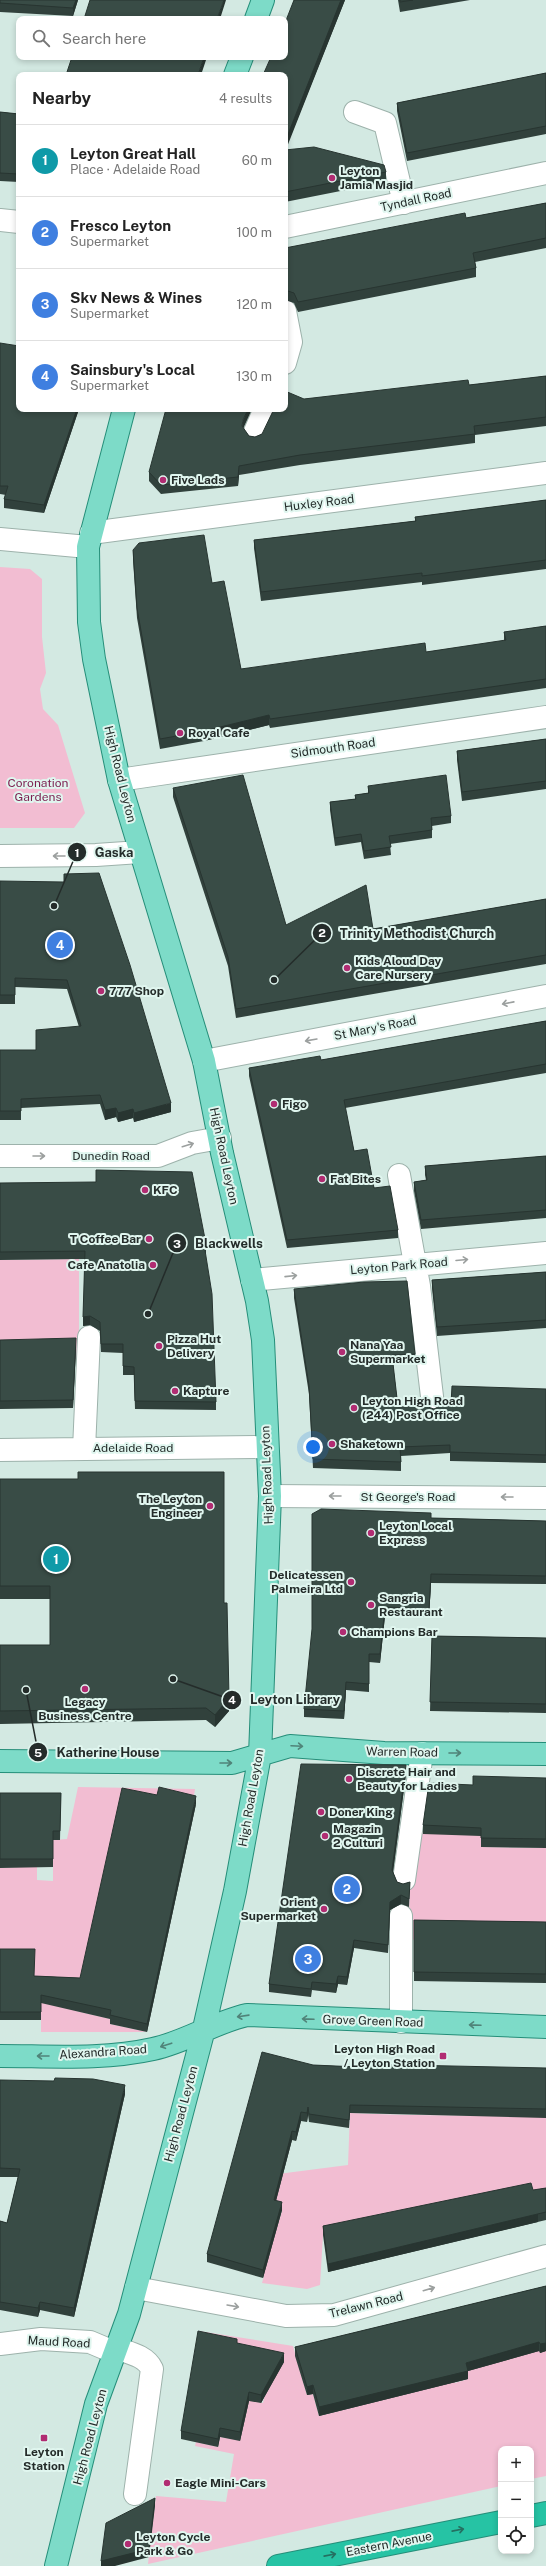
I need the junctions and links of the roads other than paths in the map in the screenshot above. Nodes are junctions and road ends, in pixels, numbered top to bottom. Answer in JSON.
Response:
{"nodes":[{"id":1,"x":263,"y":0,"type":"edge"},
{"id":2,"x":257,"y":16,"type":"edge"},
{"id":3,"x":241,"y":60,"type":"edge"},
{"id":4,"x":236,"y":72,"type":"edge"},
{"id":5,"x":355,"y":112,"type":"dead end"},
{"id":6,"x":546,"y":173,"type":"edge"},
{"id":7,"x":404,"y":203,"type":"junction"},
{"id":8,"x":0,"y":220,"type":"edge"},
{"id":9,"x":16,"y":222,"type":"edge"},
{"id":10,"x":288,"y":226,"type":"edge"},
{"id":11,"x":288,"y":326,"type":"edge"},
{"id":12,"x":288,"y":352,"type":"edge"},
{"id":13,"x":123,"y":412,"type":"edge"},
{"id":14,"x":264,"y":412,"type":"edge"},
{"id":15,"x":254,"y":434,"type":"dead end"},
{"id":16,"x":546,"y":473,"type":"edge"},
{"id":17,"x":0,"y":539,"type":"edge"},
{"id":18,"x":90,"y":540,"type":"junction"},
{"id":19,"x":546,"y":717,"type":"edge"},
{"id":20,"x":119,"y":780,"type":"junction"},
{"id":21,"x":140,"y":852,"type":"junction"},
{"id":22,"x":0,"y":856,"type":"edge"},
{"id":23,"x":546,"y":996,"type":"edge"},
{"id":24,"x":204,"y":1061,"type":"junction"},
{"id":25,"x":220,"y":1138,"type":"junction"},
{"id":26,"x":0,"y":1156,"type":"edge"},
{"id":27,"x":399,"y":1175,"type":"dead end"},
{"id":28,"x":546,"y":1253,"type":"edge"},
{"id":29,"x":414,"y":1264,"type":"junction"},
{"id":30,"x":252,"y":1280,"type":"junction"},
{"id":31,"x":89,"y":1337,"type":"dead end"},
{"id":32,"x":433,"y":1405,"type":"dead end"},
{"id":33,"x":267,"y":1447,"type":"junction"},
{"id":34,"x":84,"y":1449,"type":"junction"},
{"id":35,"x":0,"y":1450,"type":"edge"},
{"id":36,"x":270,"y":1496,"type":"junction"},
{"id":37,"x":546,"y":1498,"type":"edge"},
{"id":38,"x":422,"y":1753,"type":"junction"},
{"id":39,"x":546,"y":1754,"type":"edge"},
{"id":40,"x":260,"y":1755,"type":"junction"},
{"id":41,"x":0,"y":1761,"type":"edge"},
{"id":42,"x":404,"y":1880,"type":"dead end"},
{"id":43,"x":401,"y":1916,"type":"dead end"},
{"id":44,"x":401,"y":2022,"type":"junction"},
{"id":45,"x":546,"y":2027,"type":"edge"},
{"id":46,"x":203,"y":2033,"type":"junction"},
{"id":47,"x":0,"y":2056,"type":"edge"},
{"id":48,"x":546,"y":2256,"type":"edge"},
{"id":49,"x":136,"y":2288,"type":"junction"},
{"id":50,"x":0,"y":2344,"type":"edge"},
{"id":51,"x":117,"y":2351,"type":"junction"},
{"id":52,"x":135,"y":2494,"type":"dead end"},
{"id":53,"x":546,"y":2513,"type":"edge"},
{"id":54,"x":534,"y":2515,"type":"edge"},
{"id":55,"x":498,"y":2523,"type":"edge"},
{"id":56,"x":56,"y":2566,"type":"edge"},
{"id":57,"x":278,"y":2566,"type":"edge"}],
"edges":[{"from":1,"to":2,"type":"main road"},
{"from":3,"to":4,"type":"main road"},
{"from":5,"to":7,"type":"street"},
{"from":6,"to":7,"type":"street","name":"Tyndall Road"},
{"from":7,"to":10,"type":"street","name":"Tyndall Road"},
{"from":8,"to":9,"type":"street"},
{"from":11,"to":12,"type":"street"},
{"from":13,"to":18,"type":"main road","name":"High Road Leyton"},
{"from":14,"to":15,"type":"street"},
{"from":16,"to":18,"type":"street","name":"Huxley Road"},
{"from":17,"to":18,"type":"street","name":"Huxley Road"},
{"from":18,"to":20,"type":"main road","name":"High Road Leyton"},
{"from":19,"to":20,"type":"street","name":"Sidmouth Road"},
{"from":20,"to":21,"type":"main road","name":"High Road Leyton"},
{"from":21,"to":22,"type":"street","one_way":true},
{"from":21,"to":24,"type":"main road","name":"High Road Leyton"},
{"from":23,"to":24,"type":"street","name":"St Mary's Road","one_way":true},
{"from":24,"to":25,"type":"main road","name":"High Road Leyton"},
{"from":26,"to":25,"type":"street","name":"Dunedin Road","one_way":true},
{"from":25,"to":30,"type":"main road","name":"High Road Leyton"},
{"from":27,"to":29,"type":"street"},
{"from":29,"to":28,"type":"street","name":"Leyton Park Road","one_way":true},
{"from":30,"to":29,"type":"street","name":"Leyton Park Road","one_way":true},
{"from":29,"to":32,"type":"street"},
{"from":30,"to":33,"type":"main road","name":"High Road Leyton"},
{"from":31,"to":34,"type":"street"},
{"from":33,"to":34,"type":"street","name":"Adelaide Road"},
{"from":33,"to":36,"type":"main road","name":"High Road Leyton"},
{"from":34,"to":35,"type":"street","name":"Adelaide Road"},
{"from":37,"to":36,"type":"street","name":"St George's Road","one_way":true},
{"from":36,"to":40,"type":"main road","name":"High Road Leyton"},
{"from":38,"to":39,"type":"main road","name":"Warren Road","one_way":true},
{"from":40,"to":38,"type":"main road","name":"Warren Road","one_way":true},
{"from":38,"to":42,"type":"street"},
{"from":41,"to":40,"type":"main road","name":"Warren Road","one_way":true},
{"from":40,"to":46,"type":"main road","name":"High Road Leyton"},
{"from":43,"to":44,"type":"street"},
{"from":45,"to":44,"type":"main road","name":"Grove Green Road","one_way":true},
{"from":44,"to":46,"type":"main road","name":"Grove Green Road","one_way":true},
{"from":46,"to":47,"type":"main road","name":"Alexandra Road","one_way":true},
{"from":46,"to":49,"type":"main road","name":"High Road Leyton"},
{"from":49,"to":48,"type":"street","name":"Trelawn Road","one_way":true},
{"from":49,"to":51,"type":"main road","name":"High Road Leyton"},
{"from":50,"to":51,"type":"street","name":"Maud Road"},
{"from":51,"to":52,"type":"street","name":"Maud Road"},
{"from":51,"to":56,"type":"main road","name":"High Road Leyton"},
{"from":53,"to":54,"type":"highway"},
{"from":57,"to":55,"type":"highway","name":"Eastern Avenue","one_way":true}]}
